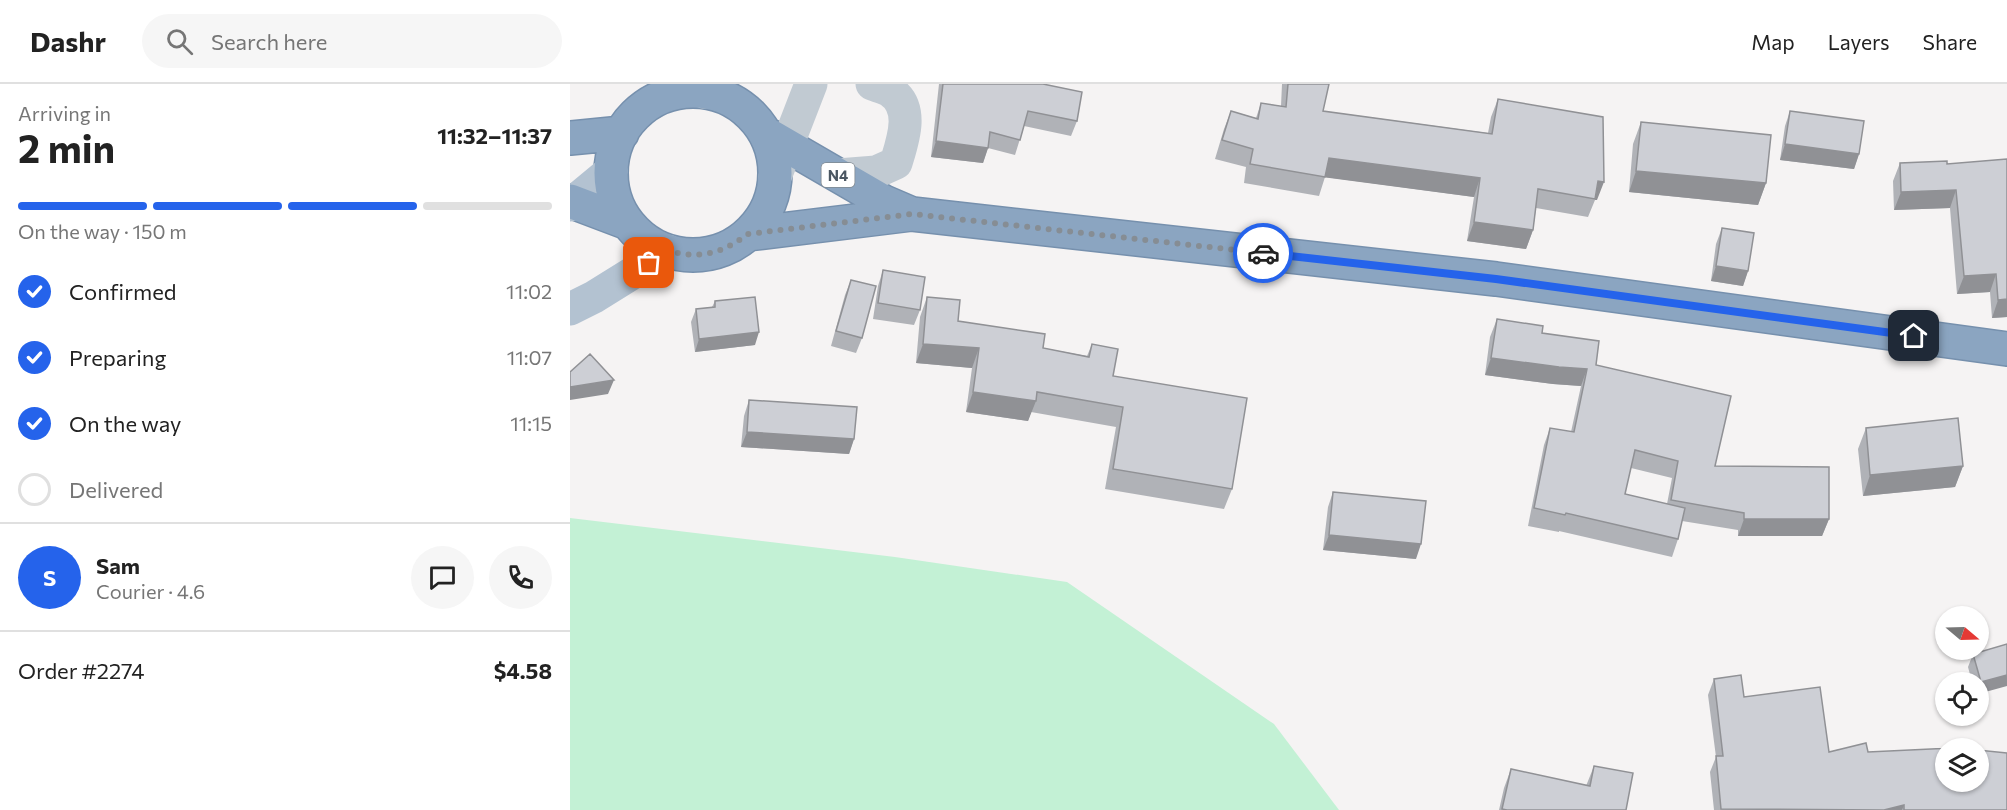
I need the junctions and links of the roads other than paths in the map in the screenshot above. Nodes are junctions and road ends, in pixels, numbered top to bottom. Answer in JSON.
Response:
{"nodes":[{"id":1,"x":811,"y":84,"type":"edge"},
{"id":2,"x":872,"y":84,"type":"edge"},
{"id":3,"x":710,"y":88,"type":"edge"},
{"id":4,"x":622,"y":133,"type":"junction"},
{"id":5,"x":570,"y":138,"type":"edge"},
{"id":6,"x":776,"y":139,"type":"junction"},
{"id":7,"x":611,"y":171,"type":"junction"},
{"id":8,"x":838,"y":175,"type":"junction"},
{"id":9,"x":571,"y":203,"type":"edge"},
{"id":10,"x":912,"y":214,"type":"junction"},
{"id":11,"x":628,"y":223,"type":"junction"},
{"id":12,"x":748,"y":234,"type":"junction"},
{"id":13,"x":668,"y":251,"type":"junction"},
{"id":14,"x":570,"y":309,"type":"edge"},
{"id":15,"x":2007,"y":349,"type":"edge"}],
"edges":[{"from":1,"to":6,"type":"street"},
{"from":2,"to":8,"type":"street"},
{"from":3,"to":4,"type":"highway","number":"N4"},
{"from":3,"to":6,"type":"highway","number":"N4"},
{"from":4,"to":5,"type":"highway"},
{"from":4,"to":7,"type":"highway","number":"N4"},
{"from":6,"to":8,"type":"highway","number":"N4"},
{"from":6,"to":12,"type":"highway","number":"N4"},
{"from":7,"to":9,"type":"main road"},
{"from":7,"to":11,"type":"highway","number":"N4"},
{"from":8,"to":10,"type":"highway","number":"N4"},
{"from":9,"to":11,"type":"highway","number":"N4"},
{"from":10,"to":12,"type":"highway","number":"N4"},
{"from":10,"to":15,"type":"highway","number":"N4"},
{"from":11,"to":13,"type":"highway","number":"N4"},
{"from":12,"to":13,"type":"highway","number":"N4"},
{"from":13,"to":14,"type":"main road"}]}
